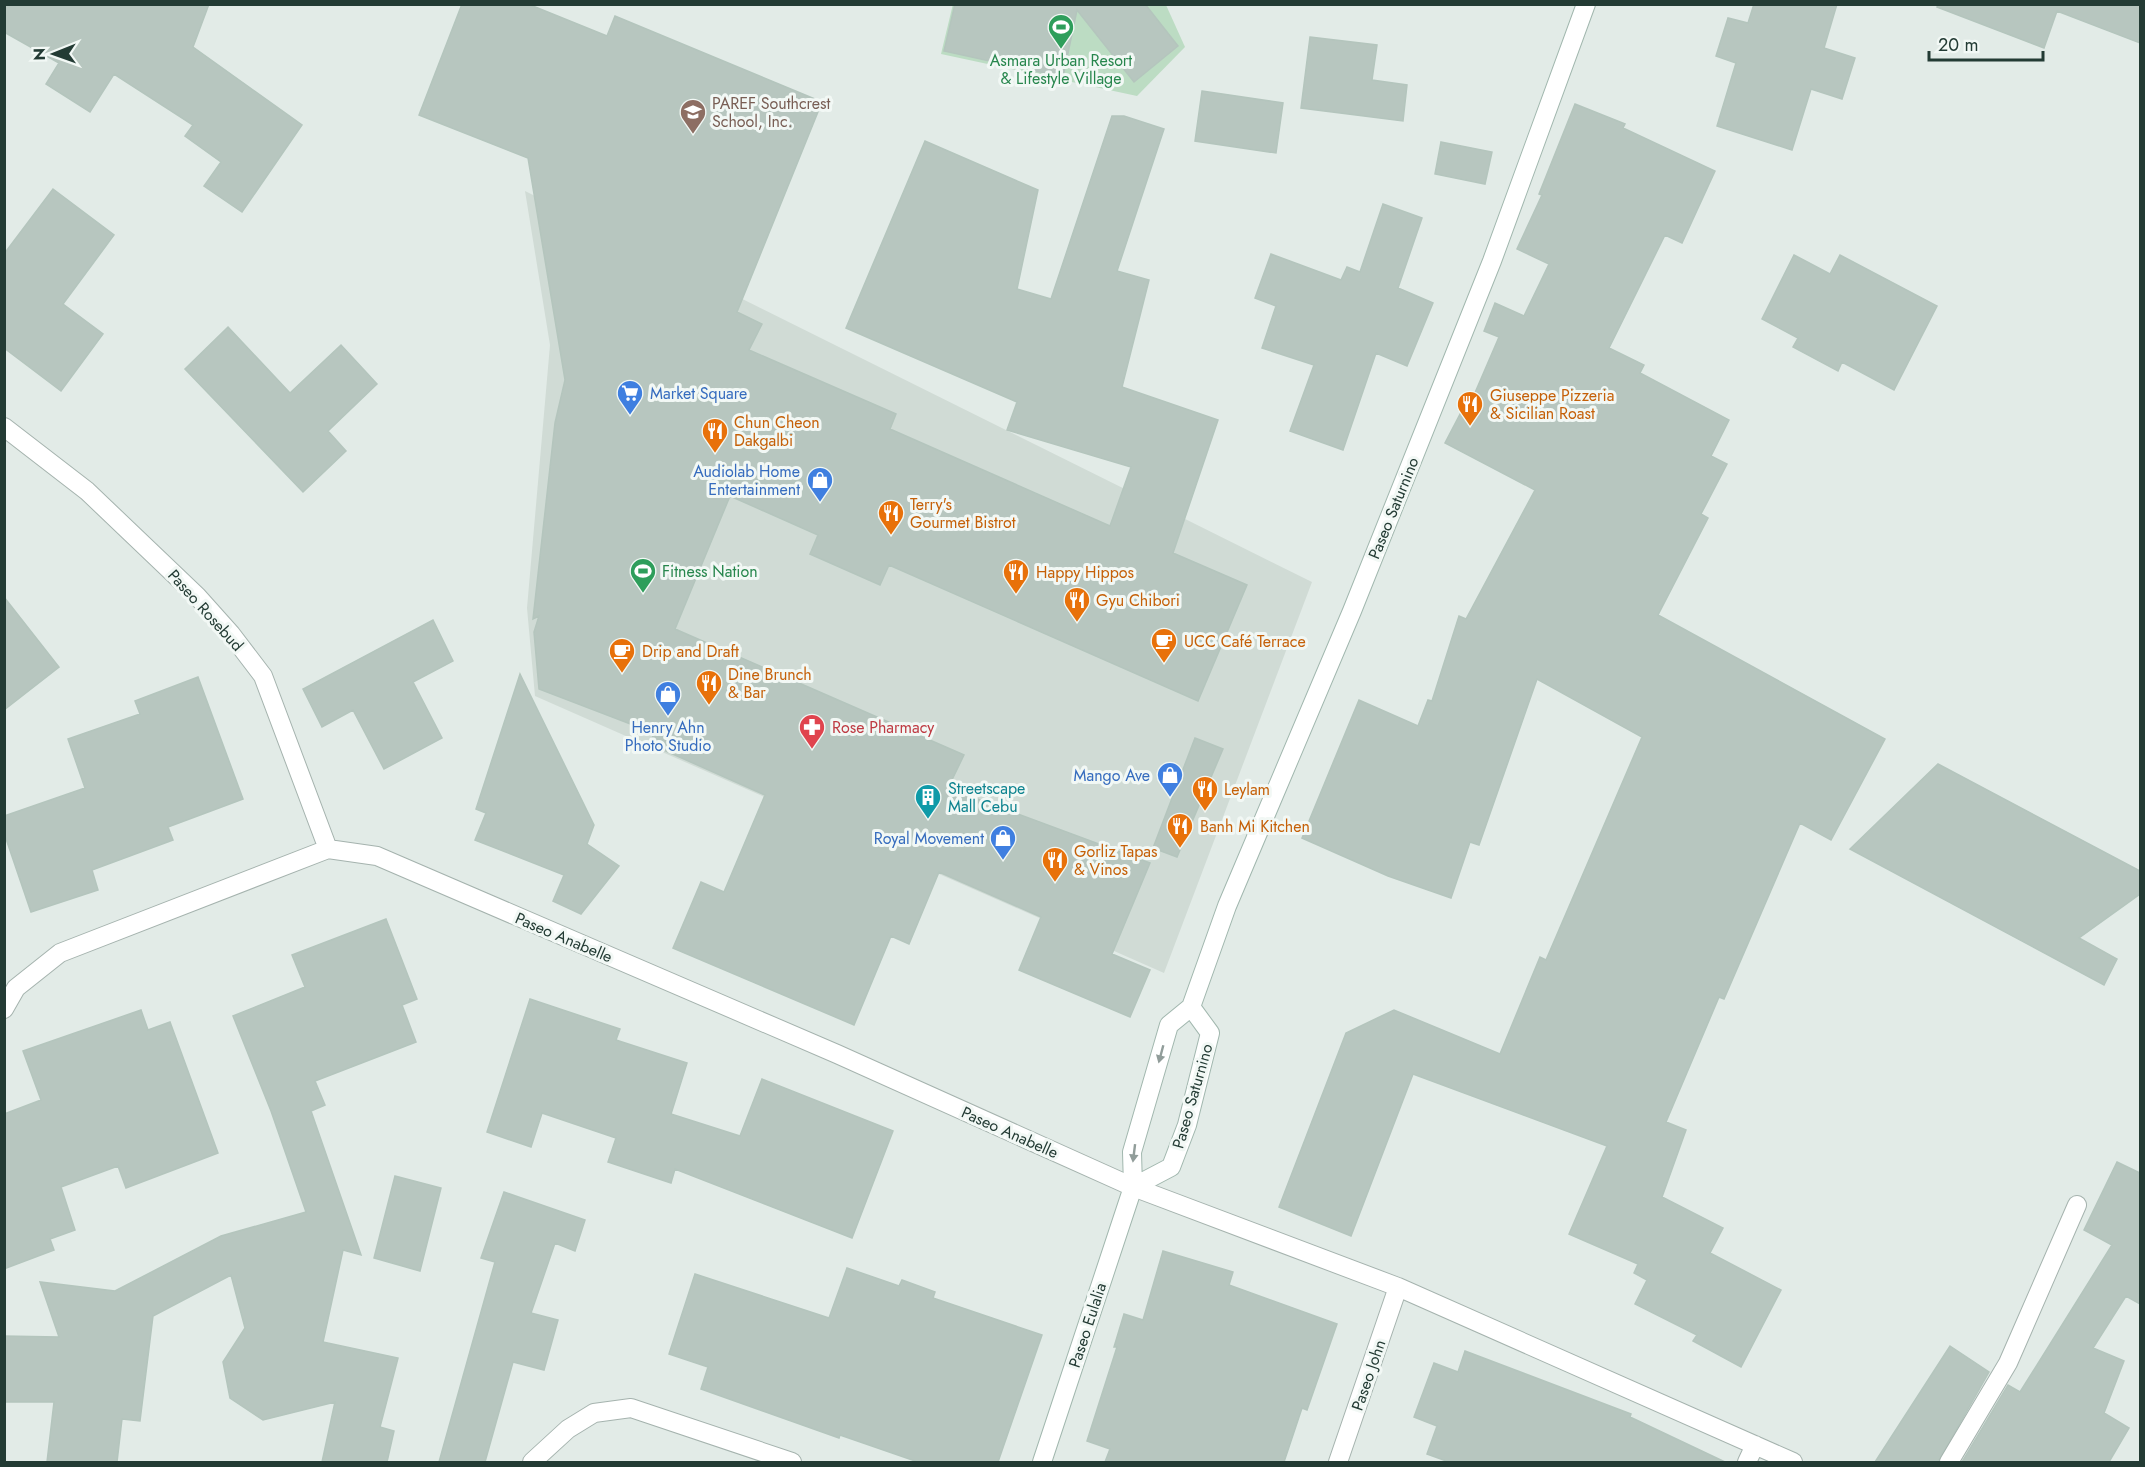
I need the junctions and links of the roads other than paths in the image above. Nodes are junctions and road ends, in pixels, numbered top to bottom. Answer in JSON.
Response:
{"nodes":[{"id":1,"x":1586,"y":4,"type":"edge"},
{"id":2,"x":4,"y":427,"type":"edge"},
{"id":3,"x":328,"y":849,"type":"junction"},
{"id":4,"x":1191,"y":1007,"type":"junction"},
{"id":5,"x":4,"y":1009,"type":"edge"},
{"id":6,"x":1133,"y":1187,"type":"junction"},
{"id":7,"x":2077,"y":1205,"type":"dead end"},
{"id":8,"x":1398,"y":1287,"type":"junction"},
{"id":9,"x":1755,"y":1445,"type":"junction"},
{"id":10,"x":532,"y":1462,"type":"edge"},
{"id":11,"x":792,"y":1462,"type":"edge"},
{"id":12,"x":1042,"y":1462,"type":"edge"},
{"id":13,"x":1338,"y":1462,"type":"edge"},
{"id":14,"x":1747,"y":1462,"type":"edge"},
{"id":15,"x":1793,"y":1462,"type":"edge"},
{"id":16,"x":1949,"y":1462,"type":"edge"}],
"edges":[{"from":1,"to":4,"type":"street","name":"Paseo Saturnino"},
{"from":2,"to":3,"type":"street","name":"Paseo Rosebud"},
{"from":3,"to":5,"type":"street","name":"Paseo Anabelle"},
{"from":3,"to":6,"type":"street","name":"Paseo Anabelle"},
{"from":4,"to":6,"type":"street","name":"Paseo Saturnino","one_way":true},
{"from":4,"to":6,"type":"street","name":"Paseo Saturnino"},
{"from":6,"to":8,"type":"street","name":"Paseo Anabelle"},
{"from":6,"to":12,"type":"street","name":"Paseo Eulalia"},
{"from":7,"to":16,"type":"street"},
{"from":8,"to":9,"type":"street","name":"Paseo Anabelle"},
{"from":8,"to":13,"type":"street","name":"Paseo John"},
{"from":9,"to":14,"type":"street"},
{"from":9,"to":15,"type":"street","name":"Paseo Anabelle"},
{"from":10,"to":11,"type":"street"}]}
